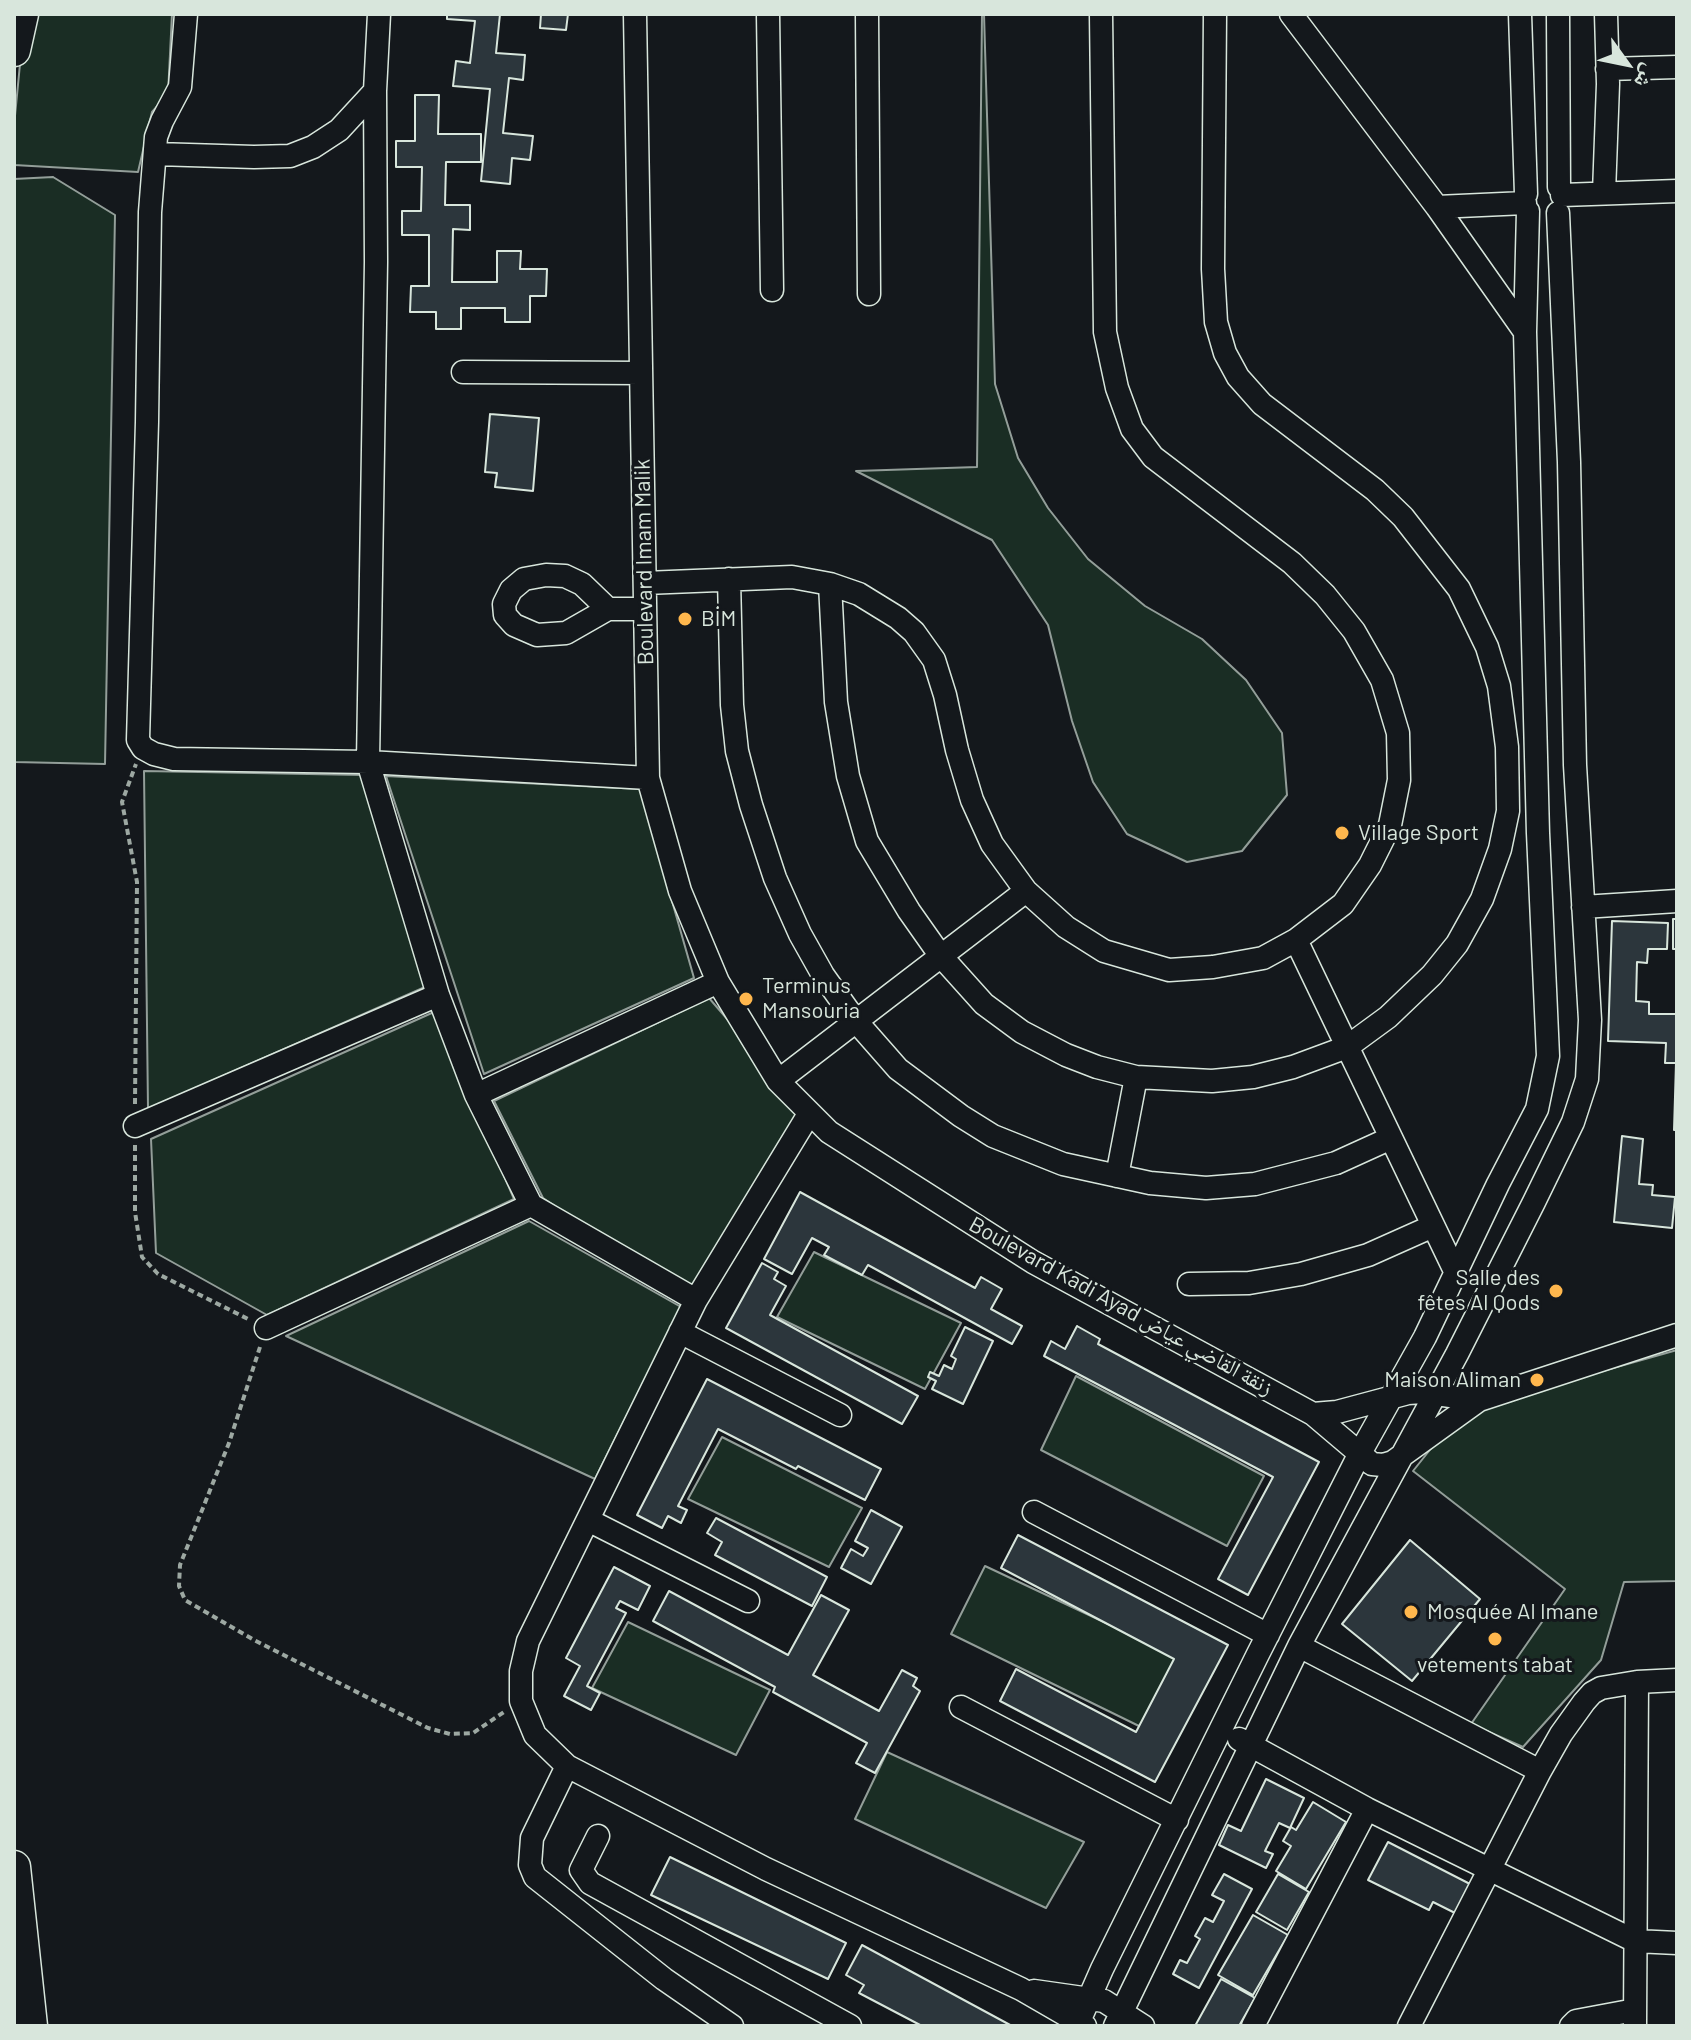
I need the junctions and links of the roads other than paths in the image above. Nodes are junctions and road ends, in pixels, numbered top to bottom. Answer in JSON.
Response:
{"nodes":[{"id":1,"x":22,"y":14,"type":"edge"},
{"id":2,"x":186,"y":14,"type":"edge"},
{"id":3,"x":379,"y":14,"type":"edge"},
{"id":4,"x":635,"y":14,"type":"edge"},
{"id":5,"x":768,"y":14,"type":"edge"},
{"id":6,"x":867,"y":14,"type":"edge"},
{"id":7,"x":1101,"y":14,"type":"edge"},
{"id":8,"x":1215,"y":14,"type":"edge"},
{"id":9,"x":1291,"y":14,"type":"edge"},
{"id":10,"x":1520,"y":14,"type":"edge"},
{"id":11,"x":1558,"y":14,"type":"edge"},
{"id":12,"x":1606,"y":14,"type":"edge"},
{"id":13,"x":14,"y":50,"type":"edge"},
{"id":14,"x":1677,"y":67,"type":"edge"},
{"id":15,"x":1607,"y":69,"type":"junction"},
{"id":16,"x":375,"y":91,"type":"junction"},
{"id":17,"x":156,"y":154,"type":"junction"},
{"id":18,"x":1677,"y":191,"type":"edge"},
{"id":19,"x":1604,"y":193,"type":"junction"},
{"id":20,"x":1560,"y":198,"type":"junction"},
{"id":21,"x":1526,"y":203,"type":"junction"},
{"id":22,"x":1437,"y":207,"type":"junction"},
{"id":23,"x":772,"y":290,"type":"dead end"},
{"id":24,"x":869,"y":294,"type":"dead end"},
{"id":25,"x":1525,"y":332,"type":"junction"},
{"id":26,"x":463,"y":372,"type":"dead end"},
{"id":27,"x":641,"y":373,"type":"junction"},
{"id":28,"x":729,"y":579,"type":"junction"},
{"id":29,"x":645,"y":583,"type":"junction"},
{"id":30,"x":830,"y":584,"type":"junction"},
{"id":31,"x":608,"y":609,"type":"dead end"},
{"id":32,"x":644,"y":609,"type":"junction"},
{"id":33,"x":368,"y":762,"type":"junction"},
{"id":34,"x":648,"y":778,"type":"junction"},
{"id":35,"x":1026,"y":891,"type":"junction"},
{"id":36,"x":1677,"y":901,"type":"edge"},
{"id":37,"x":1583,"y":907,"type":"junction"},
{"id":38,"x":1296,"y":940,"type":"junction"},
{"id":39,"x":940,"y":955,"type":"junction"},
{"id":40,"x":718,"y":982,"type":"junction"},
{"id":41,"x":438,"y":995,"type":"junction"},
{"id":42,"x":855,"y":1020,"type":"junction"},
{"id":43,"x":1347,"y":1047,"type":"junction"},
{"id":44,"x":1136,"y":1077,"type":"junction"},
{"id":45,"x":778,"y":1081,"type":"junction"},
{"id":46,"x":476,"y":1095,"type":"junction"},
{"id":47,"x":809,"y":1114,"type":"junction"},
{"id":48,"x":135,"y":1126,"type":"road end"},
{"id":49,"x":1391,"y":1138,"type":"junction"},
{"id":50,"x":1117,"y":1176,"type":"junction"},
{"id":51,"x":531,"y":1205,"type":"junction"},
{"id":52,"x":1433,"y":1226,"type":"junction"},
{"id":53,"x":1456,"y":1273,"type":"junction"},
{"id":54,"x":1189,"y":1284,"type":"dead end"},
{"id":55,"x":696,"y":1300,"type":"junction"},
{"id":56,"x":266,"y":1328,"type":"road end"},
{"id":57,"x":680,"y":1332,"type":"junction"},
{"id":58,"x":1677,"y":1335,"type":"edge"},
{"id":59,"x":1436,"y":1394,"type":"junction"},
{"id":60,"x":1392,"y":1397,"type":"junction"},
{"id":61,"x":1479,"y":1400,"type":"junction"},
{"id":62,"x":1313,"y":1414,"type":"junction"},
{"id":63,"x":840,"y":1415,"type":"dead end"},
{"id":64,"x":1360,"y":1453,"type":"junction"},
{"id":65,"x":1403,"y":1454,"type":"junction"},
{"id":66,"x":1034,"y":1512,"type":"dead end"},
{"id":67,"x":588,"y":1520,"type":"junction"},
{"id":68,"x":748,"y":1601,"type":"dead end"},
{"id":69,"x":1268,"y":1635,"type":"junction"},
{"id":70,"x":1299,"y":1646,"type":"junction"},
{"id":71,"x":1677,"y":1680,"type":"edge"},
{"id":72,"x":1637,"y":1682,"type":"junction"},
{"id":73,"x":961,"y":1707,"type":"dead end"},
{"id":74,"x":1222,"y":1729,"type":"junction"},
{"id":75,"x":1251,"y":1745,"type":"junction"},
{"id":76,"x":567,"y":1766,"type":"junction"},
{"id":77,"x":1540,"y":1771,"type":"junction"},
{"id":78,"x":1367,"y":1809,"type":"junction"},
{"id":79,"x":1177,"y":1820,"type":"junction"},
{"id":80,"x":598,"y":1836,"type":"dead end"},
{"id":81,"x":14,"y":1867,"type":"edge"},
{"id":82,"x":1487,"y":1870,"type":"junction"},
{"id":83,"x":1635,"y":1941,"type":"junction"},
{"id":84,"x":1677,"y":1943,"type":"edge"},
{"id":85,"x":1021,"y":1989,"type":"junction"},
{"id":86,"x":1089,"y":2000,"type":"junction"},
{"id":87,"x":1118,"y":2018,"type":"edge"},
{"id":88,"x":1635,"y":2018,"type":"edge"},
{"id":89,"x":1080,"y":2025,"type":"edge"},
{"id":90,"x":31,"y":2026,"type":"edge"},
{"id":91,"x":732,"y":2026,"type":"edge"},
{"id":92,"x":850,"y":2026,"type":"edge"},
{"id":93,"x":1143,"y":2026,"type":"edge"},
{"id":94,"x":1253,"y":2026,"type":"edge"},
{"id":95,"x":1409,"y":2026,"type":"edge"},
{"id":96,"x":1571,"y":2026,"type":"edge"}],
"edges":[{"from":1,"to":13,"type":"highway"},
{"from":2,"to":17,"type":"street"},
{"from":3,"to":16,"type":"street"},
{"from":4,"to":27,"type":"street","name":"Boulevard Imam Malik"},
{"from":5,"to":23,"type":"street"},
{"from":6,"to":24,"type":"street"},
{"from":7,"to":38,"type":"street"},
{"from":8,"to":43,"type":"street"},
{"from":9,"to":22,"type":"street"},
{"from":10,"to":21,"type":"street"},
{"from":11,"to":20,"type":"street"},
{"from":12,"to":15,"type":"street"},
{"from":14,"to":15,"type":"street"},
{"from":15,"to":19,"type":"street"},
{"from":16,"to":17,"type":"street"},
{"from":16,"to":33,"type":"street"},
{"from":17,"to":33,"type":"street"},
{"from":18,"to":19,"type":"street"},
{"from":19,"to":20,"type":"street"},
{"from":20,"to":21,"type":"street"},
{"from":20,"to":21,"type":"street"},
{"from":20,"to":37,"type":"street"},
{"from":21,"to":22,"type":"street"},
{"from":21,"to":25,"type":"street"},
{"from":22,"to":25,"type":"street"},
{"from":25,"to":53,"type":"street"},
{"from":26,"to":27,"type":"street"},
{"from":27,"to":29,"type":"street","name":"Boulevard Imam Malik"},
{"from":28,"to":29,"type":"street"},
{"from":28,"to":30,"type":"street"},
{"from":28,"to":42,"type":"street"},
{"from":29,"to":32,"type":"street","name":"Boulevard Imam Malik"},
{"from":30,"to":35,"type":"street"},
{"from":30,"to":39,"type":"street"},
{"from":31,"to":32,"type":"street"},
{"from":32,"to":34,"type":"street","name":"Boulevard Imam Malik"},
{"from":33,"to":34,"type":"street"},
{"from":33,"to":41,"type":"street"},
{"from":34,"to":40,"type":"street","name":"Boulevard Imam Malik"},
{"from":35,"to":38,"type":"street"},
{"from":35,"to":39,"type":"street"},
{"from":36,"to":37,"type":"street"},
{"from":37,"to":59,"type":"street"},
{"from":38,"to":43,"type":"street"},
{"from":39,"to":42,"type":"street"},
{"from":39,"to":44,"type":"street"},
{"from":40,"to":45,"type":"street","name":"Boulevard Imam Malik"},
{"from":40,"to":46,"type":"street"},
{"from":41,"to":46,"type":"street"},
{"from":41,"to":48,"type":"street"},
{"from":42,"to":45,"type":"street"},
{"from":42,"to":50,"type":"street"},
{"from":43,"to":44,"type":"street"},
{"from":43,"to":49,"type":"street"},
{"from":44,"to":50,"type":"street"},
{"from":45,"to":47,"type":"street","name":"Boulevard Kadi Ayad زنقة القاضي عياض"},
{"from":46,"to":51,"type":"street"},
{"from":47,"to":55,"type":"street"},
{"from":47,"to":62,"type":"street","name":"Boulevard Kadi Ayad زنقة القاضي عياض"},
{"from":49,"to":50,"type":"street"},
{"from":49,"to":52,"type":"street"},
{"from":51,"to":55,"type":"street"},
{"from":51,"to":56,"type":"street"},
{"from":52,"to":53,"type":"street"},
{"from":52,"to":54,"type":"street"},
{"from":53,"to":60,"type":"street"},
{"from":55,"to":57,"type":"street"},
{"from":57,"to":63,"type":"street"},
{"from":57,"to":67,"type":"street"},
{"from":58,"to":61,"type":"street"},
{"from":59,"to":60,"type":"street"},
{"from":59,"to":61,"type":"street"},
{"from":59,"to":65,"type":"street"},
{"from":60,"to":62,"type":"street"},
{"from":60,"to":64,"type":"street"},
{"from":61,"to":65,"type":"street"},
{"from":62,"to":64,"type":"street","name":"Boulevard Kadi Ayad زنقة القاضي عياض"},
{"from":64,"to":65,"type":"street"},
{"from":64,"to":69,"type":"street"},
{"from":65,"to":70,"type":"street"},
{"from":66,"to":69,"type":"street"},
{"from":67,"to":68,"type":"street"},
{"from":67,"to":76,"type":"street"},
{"from":69,"to":74,"type":"street"},
{"from":70,"to":75,"type":"street"},
{"from":70,"to":77,"type":"street"},
{"from":71,"to":72,"type":"street"},
{"from":72,"to":77,"type":"street"},
{"from":72,"to":83,"type":"street"},
{"from":73,"to":79,"type":"street"},
{"from":74,"to":75,"type":"street"},
{"from":74,"to":79,"type":"street"},
{"from":75,"to":78,"type":"street"},
{"from":75,"to":87,"type":"street"},
{"from":76,"to":85,"type":"street"},
{"from":76,"to":91,"type":"street"},
{"from":77,"to":82,"type":"street"},
{"from":78,"to":82,"type":"street"},
{"from":78,"to":94,"type":"street"},
{"from":79,"to":86,"type":"street"},
{"from":80,"to":92,"type":"street"},
{"from":81,"to":90,"type":"highway"},
{"from":82,"to":83,"type":"street"},
{"from":82,"to":95,"type":"street"},
{"from":83,"to":84,"type":"street"},
{"from":83,"to":88,"type":"street"},
{"from":85,"to":86,"type":"street"},
{"from":85,"to":89,"type":"street"},
{"from":86,"to":87,"type":"street"},
{"from":86,"to":89,"type":"street"},
{"from":87,"to":93,"type":"street"},
{"from":88,"to":96,"type":"street"}]}
